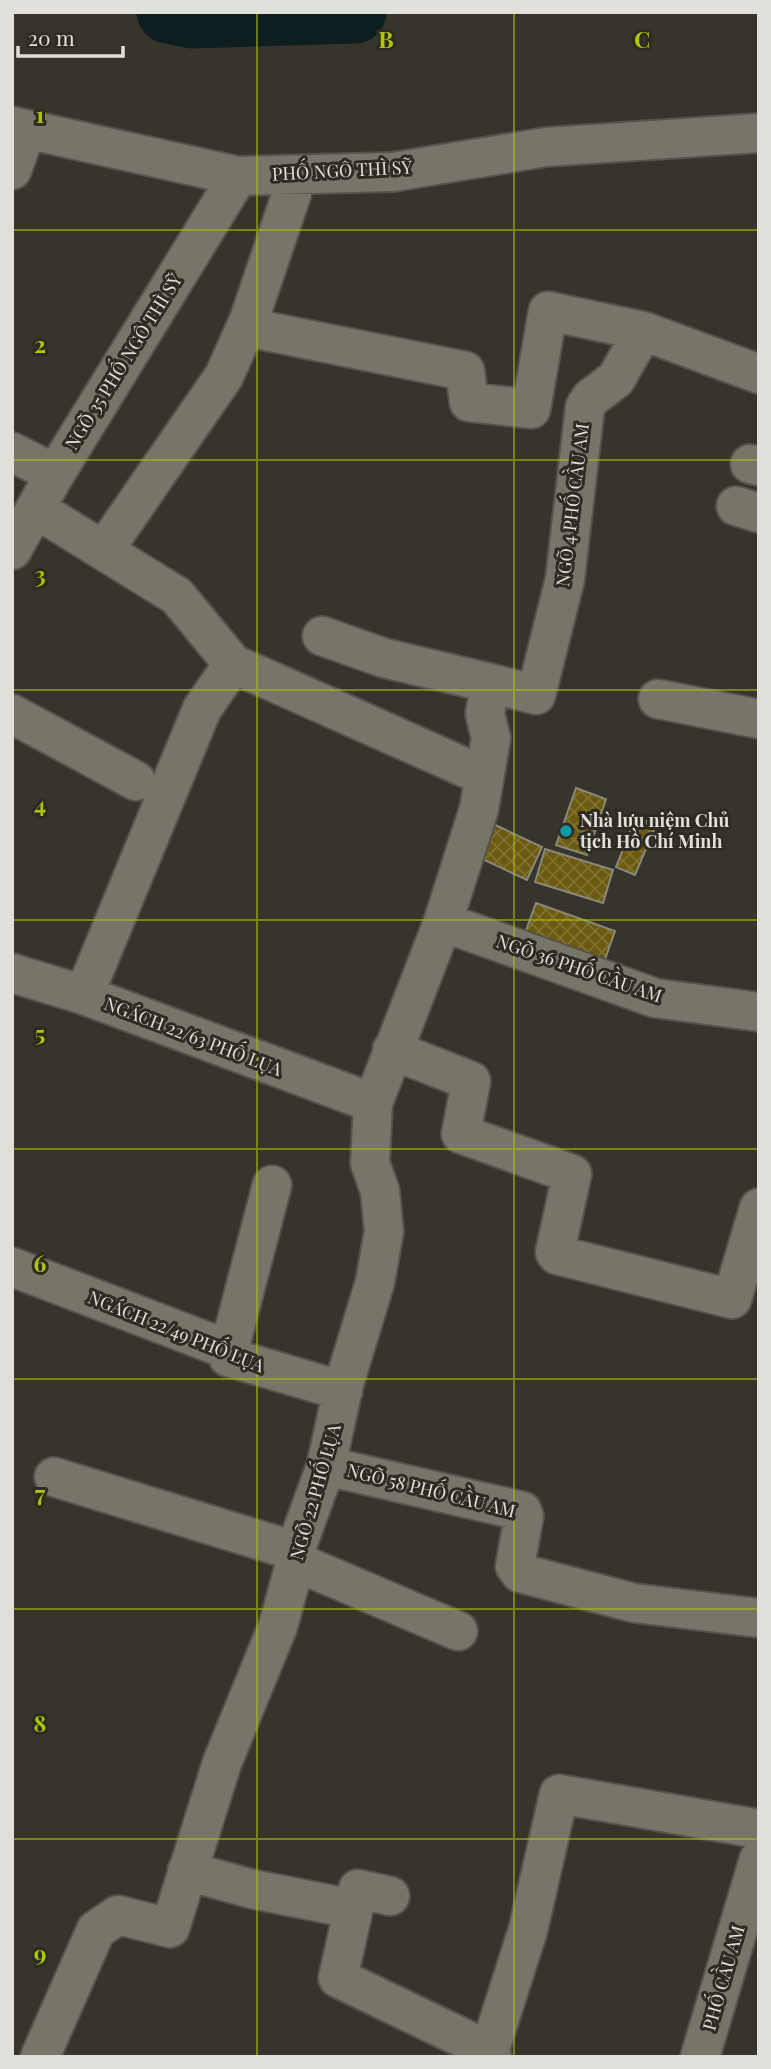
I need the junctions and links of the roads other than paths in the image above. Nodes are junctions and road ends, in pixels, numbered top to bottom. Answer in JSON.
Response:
{"nodes":[{"id":1,"x":19,"y":129,"type":"edge"},
{"id":2,"x":759,"y":133,"type":"edge"},
{"id":3,"x":12,"y":170,"type":"edge"},
{"id":4,"x":298,"y":175,"type":"junction"},
{"id":5,"x":238,"y":176,"type":"junction"},
{"id":6,"x":247,"y":327,"type":"junction"},
{"id":7,"x":643,"y":331,"type":"junction"},
{"id":8,"x":759,"y":374,"type":"edge"},
{"id":9,"x":12,"y":452,"type":"edge"},
{"id":10,"x":55,"y":474,"type":"junction"},
{"id":11,"x":36,"y":509,"type":"junction"},
{"id":12,"x":12,"y":550,"type":"edge"},
{"id":13,"x":104,"y":550,"type":"junction"},
{"id":14,"x":323,"y":636,"type":"dead end"},
{"id":15,"x":233,"y":664,"type":"junction"},
{"id":16,"x":490,"y":683,"type":"junction"},
{"id":17,"x":658,"y":699,"type":"dead end"},
{"id":18,"x":12,"y":713,"type":"edge"},
{"id":19,"x":759,"y":719,"type":"edge"},
{"id":20,"x":484,"y":776,"type":"junction"},
{"id":21,"x":136,"y":781,"type":"dead end"},
{"id":22,"x":443,"y":922,"type":"junction"},
{"id":23,"x":12,"y":973,"type":"edge"},
{"id":24,"x":84,"y":995,"type":"junction"},
{"id":25,"x":759,"y":1012,"type":"edge"},
{"id":26,"x":392,"y":1049,"type":"junction"},
{"id":27,"x":373,"y":1104,"type":"junction"},
{"id":28,"x":272,"y":1185,"type":"dead end"},
{"id":29,"x":759,"y":1208,"type":"edge"},
{"id":30,"x":12,"y":1267,"type":"edge"},
{"id":31,"x":229,"y":1350,"type":"junction"},
{"id":32,"x":343,"y":1391,"type":"junction"},
{"id":33,"x":326,"y":1465,"type":"junction"},
{"id":34,"x":54,"y":1477,"type":"dead end"},
{"id":35,"x":295,"y":1554,"type":"junction"},
{"id":36,"x":759,"y":1618,"type":"edge"},
{"id":37,"x":457,"y":1631,"type":"dead end"},
{"id":38,"x":759,"y":1829,"type":"edge"},
{"id":39,"x":759,"y":1859,"type":"edge"},
{"id":40,"x":187,"y":1871,"type":"junction"},
{"id":41,"x":390,"y":1896,"type":"dead end"},
{"id":42,"x":353,"y":1909,"type":"junction"},
{"id":43,"x":490,"y":2056,"type":"edge"},
{"id":44,"x":40,"y":2057,"type":"edge"},
{"id":45,"x":700,"y":2057,"type":"edge"}],
"edges":[{"from":1,"to":3,"type":"street"},
{"from":1,"to":5,"type":"street","name":"PHỐ NGÔ THÌ SỸ"},
{"from":2,"to":4,"type":"street","name":"PHỐ NGÔ THÌ SỸ"},
{"from":4,"to":5,"type":"street","name":"PHỐ NGÔ THÌ SỸ"},
{"from":4,"to":6,"type":"street"},
{"from":5,"to":10,"type":"street","name":"NGÕ 35 PHỐ NGÔ THÌ SỸ"},
{"from":6,"to":7,"type":"street"},
{"from":6,"to":13,"type":"street"},
{"from":7,"to":8,"type":"street"},
{"from":7,"to":16,"type":"street","name":"NGÕ 4 PHỐ CẦU AM"},
{"from":9,"to":10,"type":"street"},
{"from":10,"to":11,"type":"street","name":"NGÕ 35 PHỐ NGÔ THÌ SỸ"},
{"from":11,"to":12,"type":"street","name":"NGÕ 35 PHỐ NGÔ THÌ SỸ"},
{"from":11,"to":13,"type":"street"},
{"from":13,"to":15,"type":"street"},
{"from":14,"to":16,"type":"street"},
{"from":15,"to":20,"type":"street"},
{"from":15,"to":24,"type":"street"},
{"from":16,"to":20,"type":"street"},
{"from":17,"to":19,"type":"street"},
{"from":18,"to":21,"type":"street"},
{"from":20,"to":22,"type":"street"},
{"from":22,"to":25,"type":"street","name":"NGÕ 36 PHỐ CẦU AM"},
{"from":22,"to":26,"type":"street","name":"NGÕ 22 PHỐ LỤA"},
{"from":23,"to":24,"type":"street","name":"NGÁCH 22/63 PHỐ LỤA"},
{"from":24,"to":27,"type":"street","name":"NGÁCH 22/63 PHỐ LỤA"},
{"from":26,"to":27,"type":"street","name":"NGÕ 22 PHỐ LỤA"},
{"from":26,"to":29,"type":"street"},
{"from":27,"to":32,"type":"street","name":"NGÕ 22 PHỐ LỤA"},
{"from":28,"to":31,"type":"street"},
{"from":30,"to":31,"type":"street","name":"NGÁCH 22/49 PHỐ LỤA"},
{"from":31,"to":32,"type":"street","name":"NGÁCH 22/49 PHỐ LỤA"},
{"from":32,"to":33,"type":"street","name":"NGÕ 22 PHỐ LỤA"},
{"from":33,"to":35,"type":"street","name":"NGÕ 22 PHỐ LỤA"},
{"from":33,"to":36,"type":"street","name":"NGÕ 58 PHỐ CẦU AM"},
{"from":34,"to":35,"type":"street"},
{"from":35,"to":37,"type":"street"},
{"from":35,"to":40,"type":"street","name":"NGÕ 22 PHỐ LỤA"},
{"from":38,"to":43,"type":"street"},
{"from":39,"to":45,"type":"street","name":"PHỐ CẦU AM"},
{"from":40,"to":42,"type":"street"},
{"from":40,"to":44,"type":"street","name":"NGÕ 22 PHỐ LỤA"},
{"from":41,"to":42,"type":"street"},
{"from":42,"to":43,"type":"street"}]}
